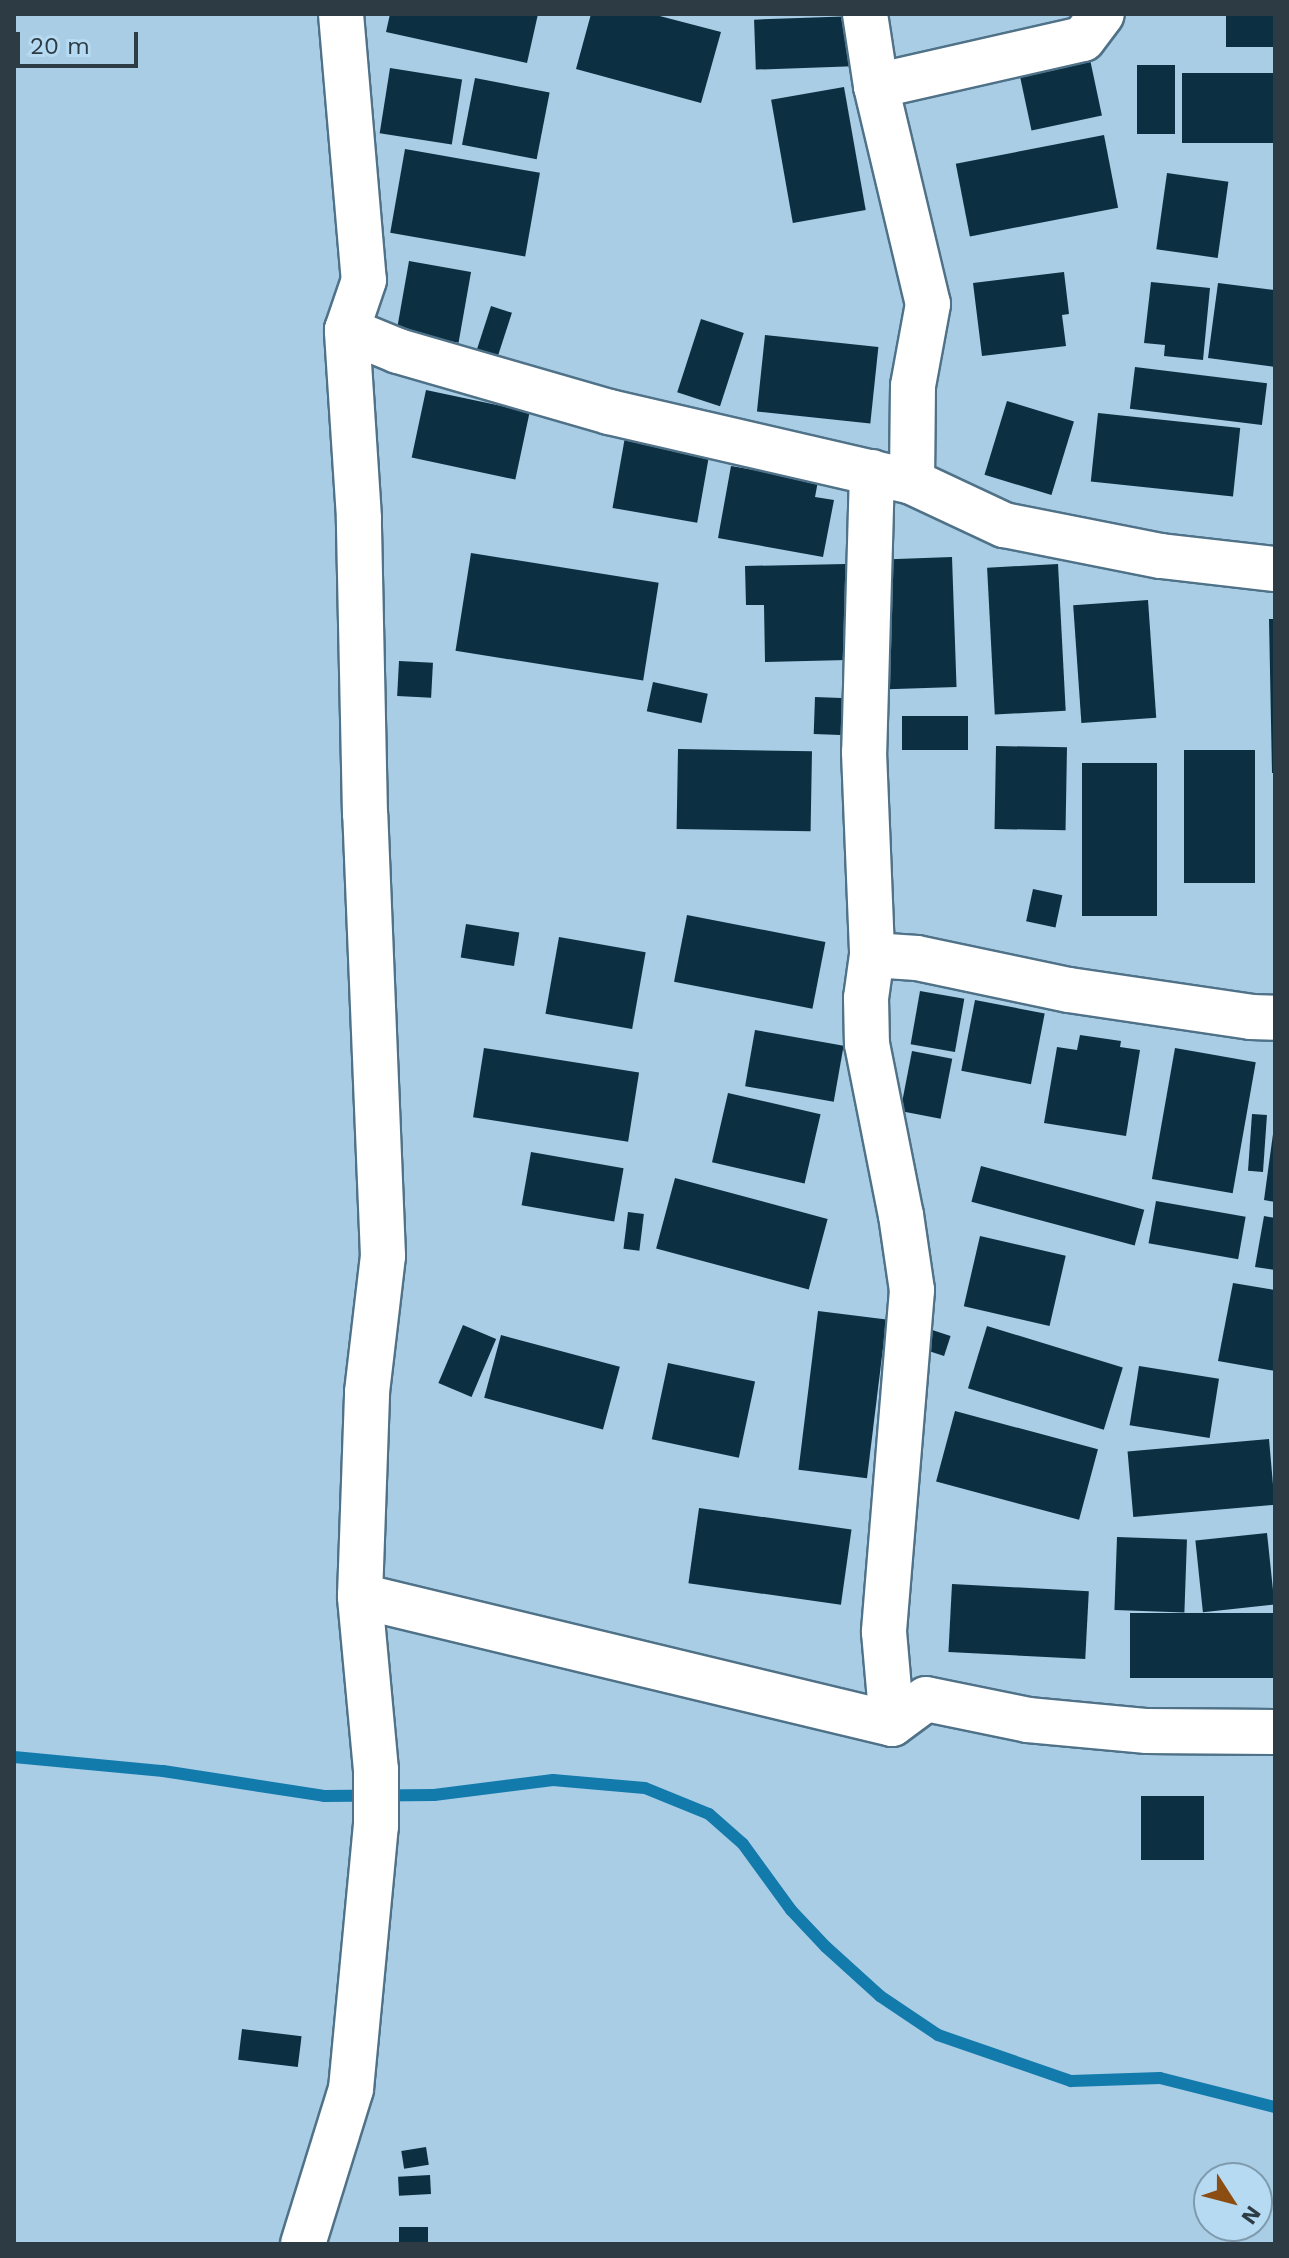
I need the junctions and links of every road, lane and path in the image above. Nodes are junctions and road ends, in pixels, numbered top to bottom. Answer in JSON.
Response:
{"nodes":[{"id":1,"x":341,"y":14,"type":"edge"},
{"id":2,"x":865,"y":14,"type":"edge"},
{"id":3,"x":1102,"y":14,"type":"edge"},
{"id":4,"x":876,"y":86,"type":"junction"},
{"id":5,"x":347,"y":330,"type":"junction"},
{"id":6,"x":892,"y":477,"type":"junction"},
{"id":7,"x":1272,"y":557,"type":"edge"},
{"id":8,"x":872,"y":955,"type":"junction"},
{"id":9,"x":1275,"y":1018,"type":"edge"},
{"id":10,"x":360,"y":1596,"type":"junction"},
{"id":11,"x":892,"y":1724,"type":"junction"},
{"id":12,"x":1275,"y":1732,"type":"edge"},
{"id":13,"x":303,"y":2244,"type":"edge"}],
"edges":[{"from":1,"to":5,"type":"street"},
{"from":2,"to":4,"type":"street"},
{"from":3,"to":4,"type":"street"},
{"from":4,"to":6,"type":"street"},
{"from":5,"to":6,"type":"street"},
{"from":5,"to":10,"type":"street"},
{"from":6,"to":7,"type":"street"},
{"from":6,"to":8,"type":"street"},
{"from":8,"to":9,"type":"street"},
{"from":8,"to":11,"type":"street"},
{"from":10,"to":11,"type":"street"},
{"from":10,"to":13,"type":"street"},
{"from":11,"to":12,"type":"street"}]}
